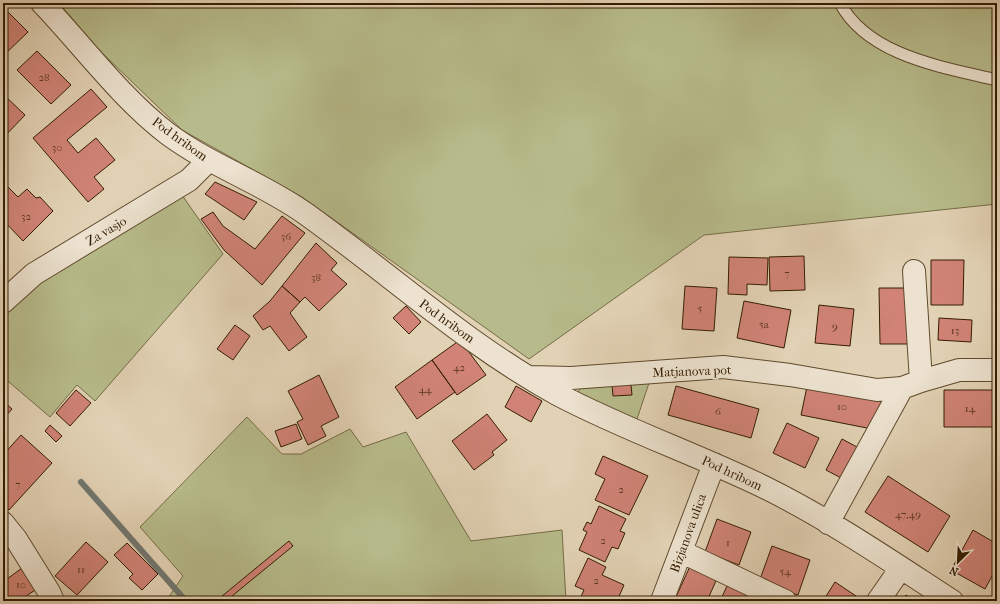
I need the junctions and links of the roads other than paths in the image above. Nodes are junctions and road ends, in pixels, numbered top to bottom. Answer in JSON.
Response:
{"nodes":[{"id":1,"x":42,"y":3,"type":"edge"},
{"id":2,"x":840,"y":3,"type":"edge"},
{"id":3,"x":997,"y":80,"type":"edge"},
{"id":4,"x":209,"y":160,"type":"junction"},
{"id":5,"x":914,"y":271,"type":"dead end"},
{"id":6,"x":3,"y":302,"type":"edge"},
{"id":7,"x":997,"y":370,"type":"edge"},
{"id":8,"x":529,"y":377,"type":"junction"},
{"id":9,"x":912,"y":384,"type":"junction"},
{"id":10,"x":714,"y":464,"type":"junction"},
{"id":11,"x":3,"y":523,"type":"edge"},
{"id":12,"x":828,"y":523,"type":"junction"},
{"id":13,"x":682,"y":552,"type":"junction"},
{"id":14,"x":901,"y":568,"type":"junction"},
{"id":15,"x":53,"y":601,"type":"edge"},
{"id":16,"x":662,"y":601,"type":"edge"},
{"id":17,"x":785,"y":601,"type":"edge"},
{"id":18,"x":878,"y":601,"type":"edge"},
{"id":19,"x":952,"y":601,"type":"edge"}],
"edges":[{"from":1,"to":4,"type":"street","name":"Pod hribom"},
{"from":2,"to":3,"type":"lane"},
{"from":4,"to":6,"type":"street","name":"Za vasjo"},
{"from":4,"to":8,"type":"street","name":"Pod hribom"},
{"from":5,"to":9,"type":"street"},
{"from":7,"to":9,"type":"street","name":"Matjanova pot"},
{"from":8,"to":9,"type":"street","name":"Matjanova pot"},
{"from":8,"to":10,"type":"street","name":"Pod hribom"},
{"from":9,"to":12,"type":"street"},
{"from":10,"to":12,"type":"street","name":"Pod hribom"},
{"from":10,"to":13,"type":"street","name":"Bizjanova ulica"},
{"from":11,"to":15,"type":"street"},
{"from":12,"to":14,"type":"street","name":"Pod hribom"},
{"from":13,"to":16,"type":"street","name":"Bizjanova ulica"},
{"from":13,"to":17,"type":"street"},
{"from":14,"to":18,"type":"street"},
{"from":14,"to":19,"type":"street","name":"Pod hribom"}]}
